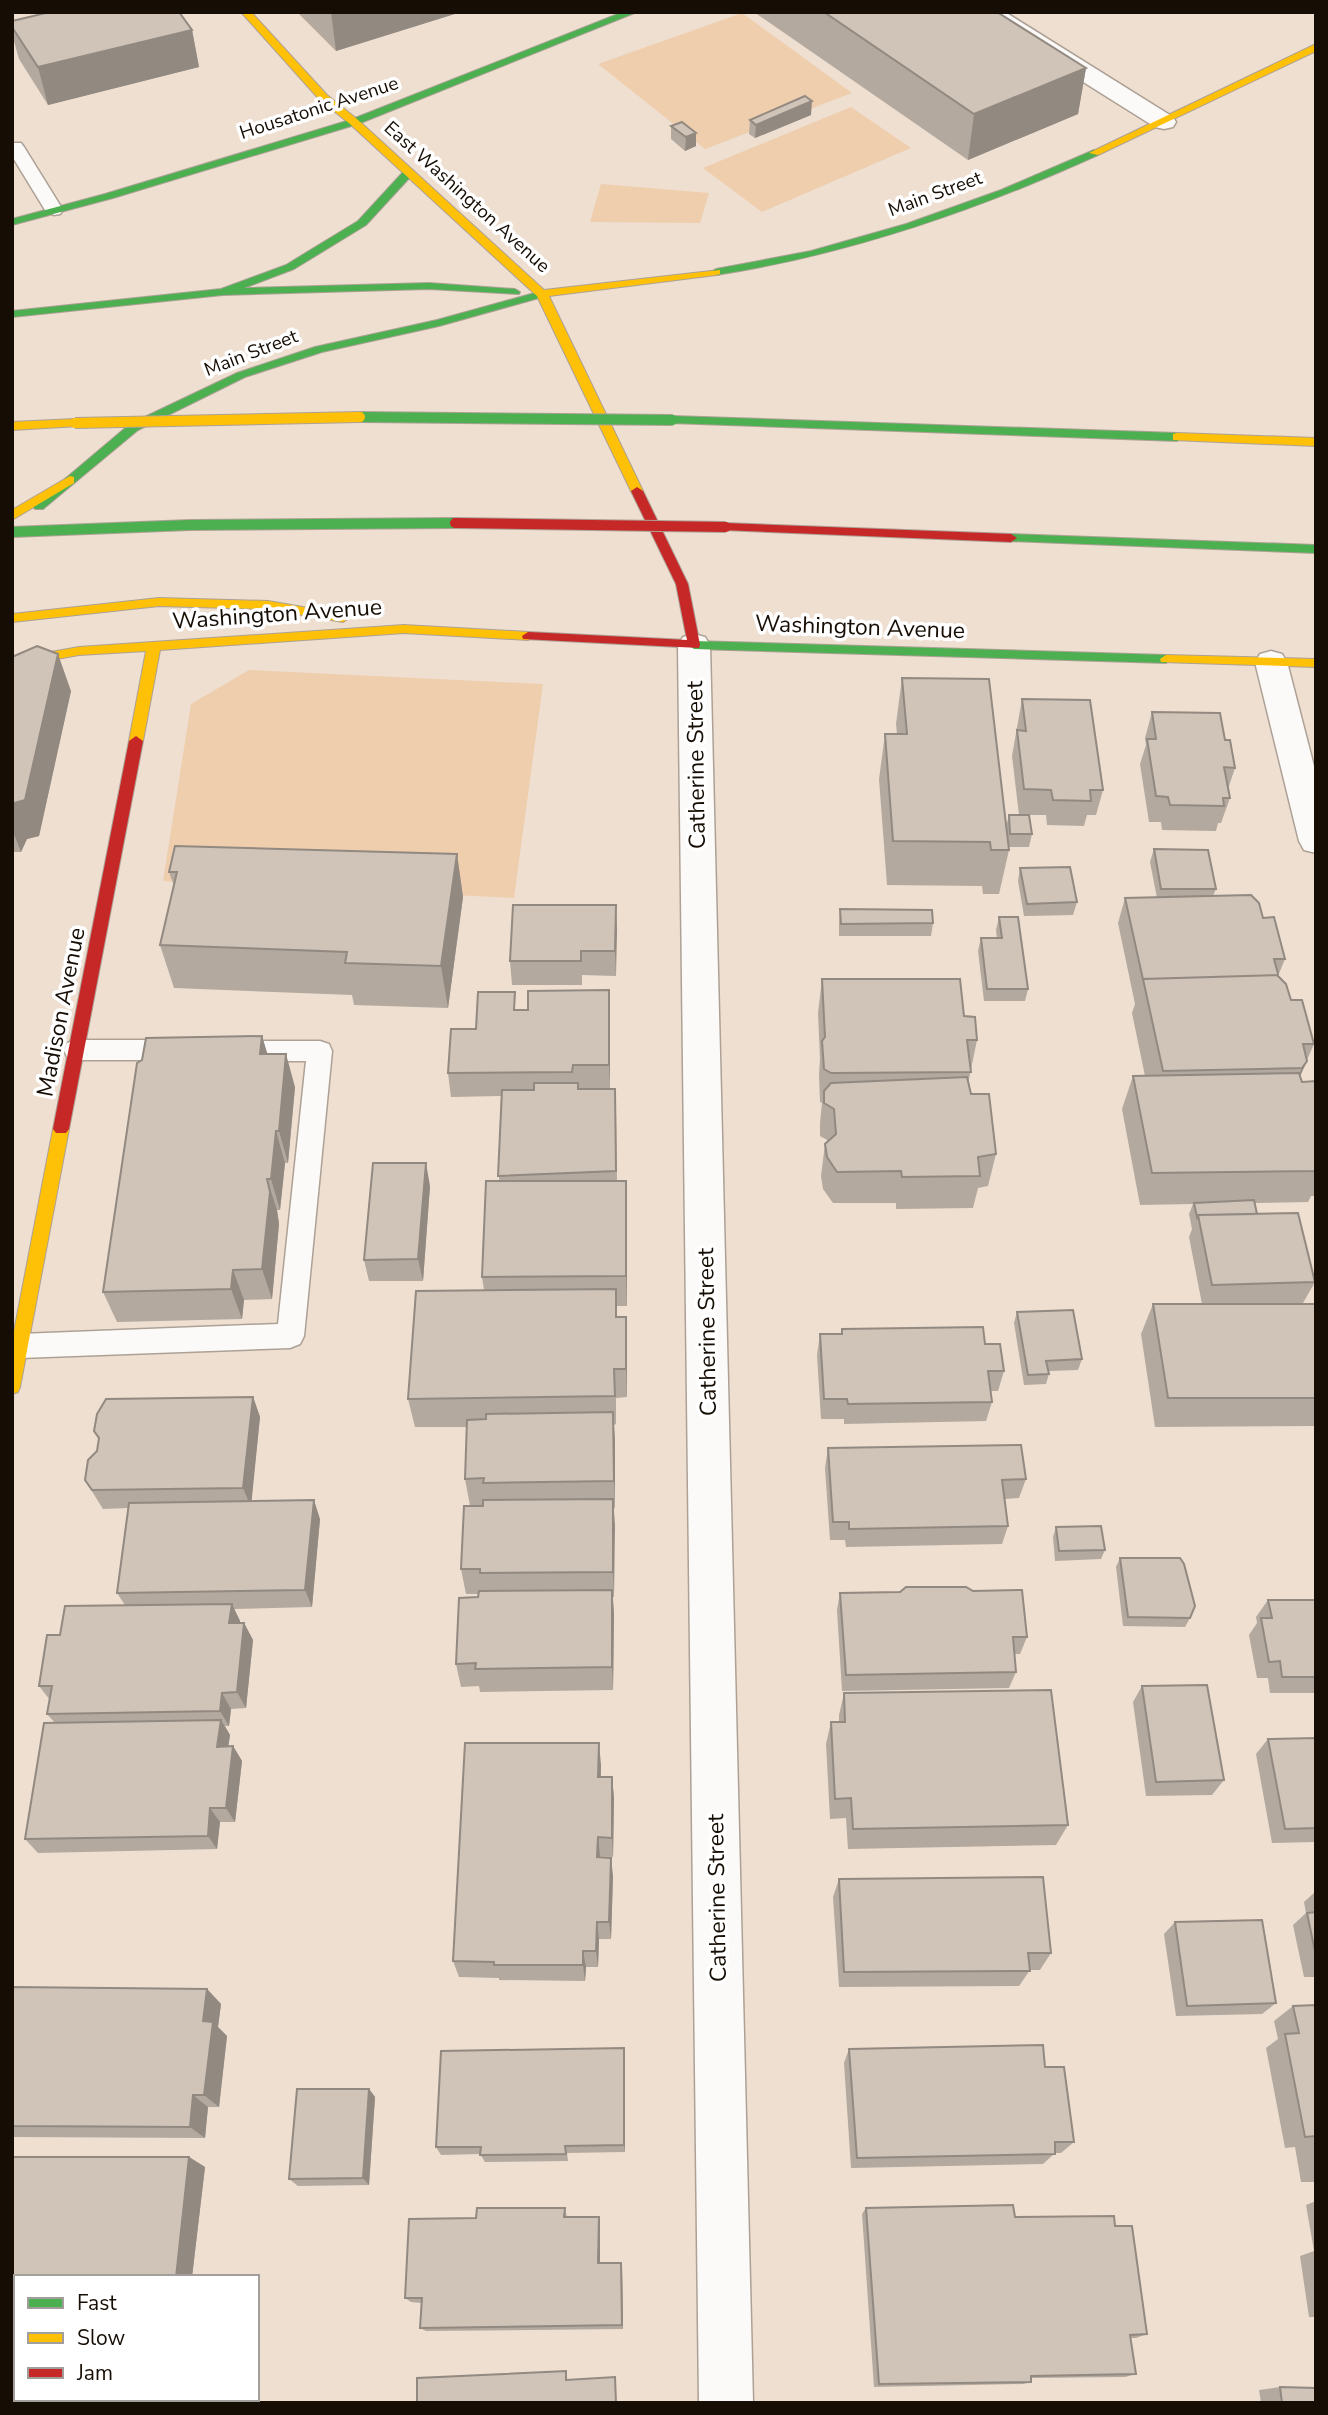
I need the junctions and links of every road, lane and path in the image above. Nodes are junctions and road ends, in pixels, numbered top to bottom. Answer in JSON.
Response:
{"nodes":[{"id":1,"x":246,"y":12,"type":"edge"},
{"id":2,"x":632,"y":12,"type":"edge"},
{"id":3,"x":988,"y":12,"type":"edge"},
{"id":4,"x":1316,"y":47,"type":"edge"},
{"id":5,"x":354,"y":122,"type":"junction"},
{"id":6,"x":1164,"y":122,"type":"junction"},
{"id":7,"x":12,"y":148,"type":"edge"},
{"id":8,"x":408,"y":173,"type":"junction"},
{"id":9,"x":54,"y":211,"type":"junction"},
{"id":10,"x":12,"y":222,"type":"edge"},
{"id":11,"x":223,"y":292,"type":"junction"},
{"id":12,"x":542,"y":293,"type":"junction"},
{"id":13,"x":12,"y":314,"type":"edge"},
{"id":14,"x":12,"y":426,"type":"edge"},
{"id":15,"x":1316,"y":442,"type":"edge"},
{"id":16,"x":70,"y":480,"type":"junction"},
{"id":17,"x":12,"y":516,"type":"edge"},
{"id":18,"x":12,"y":530,"type":"edge"},
{"id":19,"x":1316,"y":549,"type":"edge"},
{"id":20,"x":12,"y":618,"type":"edge"},
{"id":21,"x":404,"y":629,"type":"junction"},
{"id":22,"x":154,"y":645,"type":"junction"},
{"id":23,"x":694,"y":645,"type":"junction"},
{"id":24,"x":1271,"y":662,"type":"junction"},
{"id":25,"x":12,"y":663,"type":"edge"},
{"id":26,"x":1316,"y":663,"type":"edge"},
{"id":27,"x":1316,"y":841,"type":"edge"},
{"id":28,"x":76,"y":1050,"type":"junction"},
{"id":29,"x":20,"y":1346,"type":"junction"},
{"id":30,"x":12,"y":1387,"type":"edge"},
{"id":31,"x":726,"y":2403,"type":"edge"}],
"edges":[{"from":1,"to":5,"type":"main road","name":"East Washington Avenue"},
{"from":2,"to":5,"type":"main road","name":"Housatonic Avenue"},
{"from":3,"to":6,"type":"street"},
{"from":4,"to":6,"type":"main road","name":"Main Street"},
{"from":5,"to":8,"type":"main road","name":"East Washington Avenue"},
{"from":5,"to":9,"type":"main road","name":"Housatonic Avenue"},
{"from":6,"to":12,"type":"main road","name":"Main Street"},
{"from":7,"to":9,"type":"lane"},
{"from":8,"to":11,"type":"main road","name":"Main Street"},
{"from":8,"to":12,"type":"main road","name":"East Washington Avenue"},
{"from":9,"to":10,"type":"main road","name":"Housatonic Avenue"},
{"from":11,"to":12,"type":"main road","name":"Main Street"},
{"from":11,"to":13,"type":"main road","name":"Main Street"},
{"from":12,"to":16,"type":"main road","name":"Main Street"},
{"from":12,"to":23,"type":"main road","name":"Catherine Street"},
{"from":14,"to":15,"type":"main road","bridge":true},
{"from":16,"to":17,"type":"main road"},
{"from":16,"to":18,"type":"main road","name":"Main Street"},
{"from":18,"to":19,"type":"main road","bridge":true},
{"from":20,"to":21,"type":"main road","name":"Washington Avenue"},
{"from":21,"to":22,"type":"main road","name":"Washington Avenue"},
{"from":21,"to":23,"type":"main road","name":"Washington Avenue"},
{"from":22,"to":25,"type":"main road"},
{"from":22,"to":28,"type":"main road","name":"Madison Avenue"},
{"from":23,"to":24,"type":"main road","name":"Washington Avenue"},
{"from":23,"to":31,"type":"street","name":"Catherine Street"},
{"from":24,"to":26,"type":"main road","name":"Washington Avenue"},
{"from":24,"to":27,"type":"street"},
{"from":28,"to":29,"type":"main road","name":"Madison Avenue"},
{"from":28,"to":29,"type":"lane"},
{"from":29,"to":30,"type":"main road","name":"Madison Avenue"}]}
